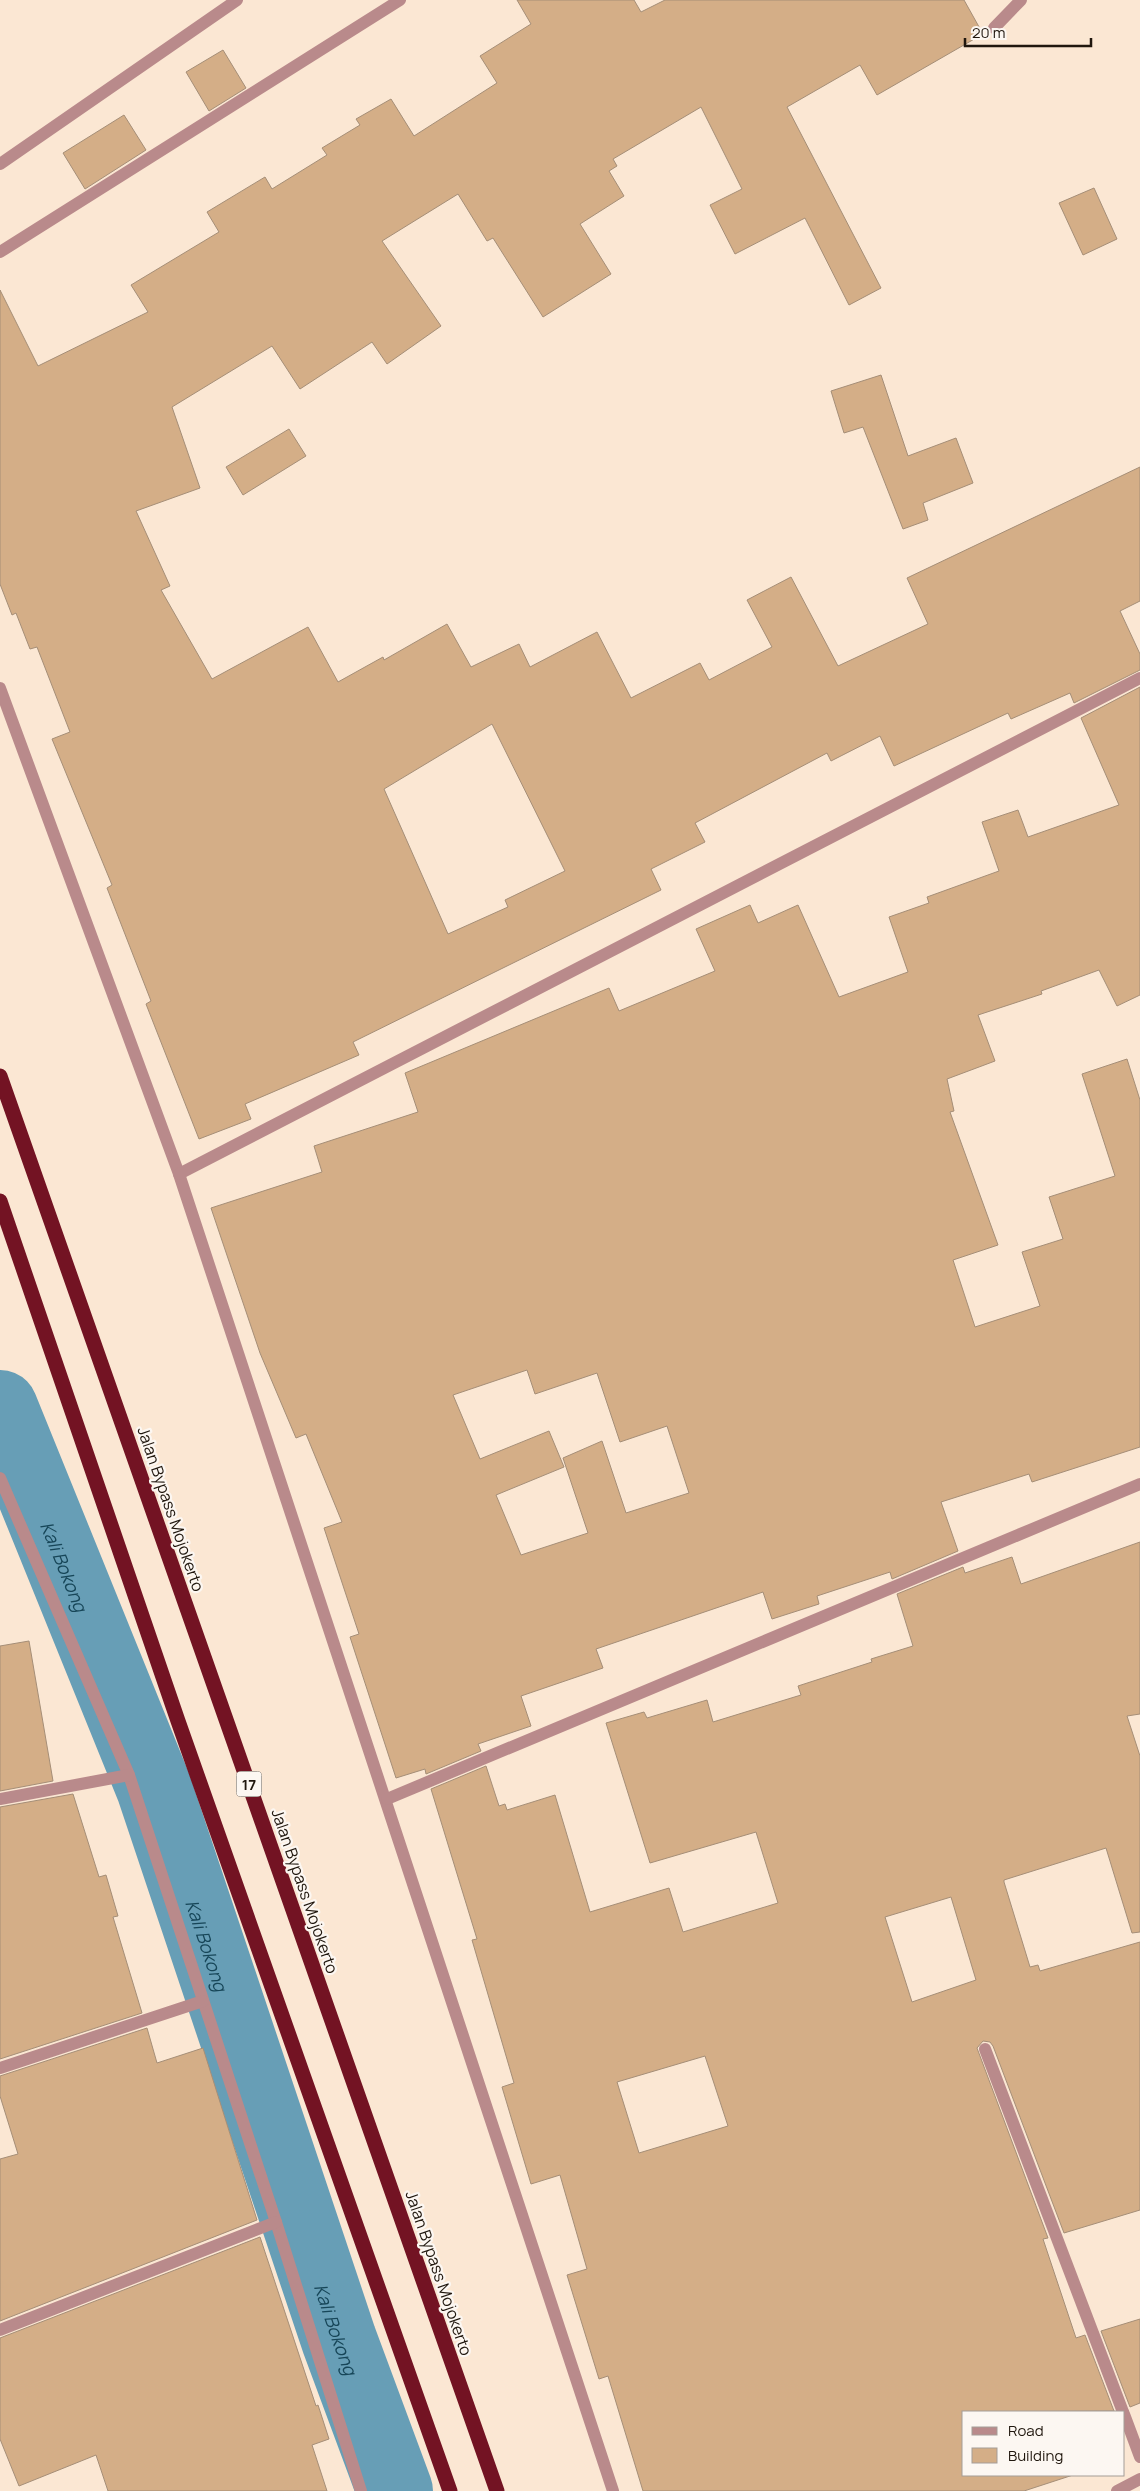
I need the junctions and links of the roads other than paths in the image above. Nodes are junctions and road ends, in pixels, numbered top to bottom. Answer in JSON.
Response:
{"nodes":[{"id":1,"x":237,"y":0,"type":"edge"},
{"id":2,"x":400,"y":0,"type":"edge"},
{"id":3,"x":1021,"y":0,"type":"edge"},
{"id":4,"x":994,"y":28,"type":"dead end"},
{"id":5,"x":0,"y":164,"type":"edge"},
{"id":6,"x":0,"y":252,"type":"edge"},
{"id":7,"x":1140,"y":678,"type":"edge"},
{"id":8,"x":0,"y":688,"type":"edge"},
{"id":9,"x":0,"y":1076,"type":"edge"},
{"id":10,"x":179,"y":1174,"type":"junction"},
{"id":11,"x":0,"y":1201,"type":"edge"},
{"id":12,"x":0,"y":1478,"type":"edge"},
{"id":13,"x":1140,"y":1484,"type":"edge"},
{"id":14,"x":129,"y":1775,"type":"junction"},
{"id":15,"x":0,"y":1799,"type":"edge"},
{"id":16,"x":387,"y":1799,"type":"junction"},
{"id":17,"x":203,"y":2001,"type":"junction"},
{"id":18,"x":985,"y":2049,"type":"dead end"},
{"id":19,"x":0,"y":2068,"type":"edge"},
{"id":20,"x":276,"y":2222,"type":"junction"},
{"id":21,"x":0,"y":2330,"type":"edge"},
{"id":22,"x":1122,"y":2411,"type":"edge"},
{"id":23,"x":1125,"y":2418,"type":"edge"},
{"id":24,"x":1140,"y":2457,"type":"edge"},
{"id":25,"x":1140,"y":2479,"type":"edge"},
{"id":26,"x":361,"y":2491,"type":"edge"},
{"id":27,"x":450,"y":2491,"type":"edge"},
{"id":28,"x":497,"y":2491,"type":"edge"},
{"id":29,"x":613,"y":2491,"type":"edge"},
{"id":30,"x":1117,"y":2491,"type":"edge"}],
"edges":[{"from":1,"to":5,"type":"street"},
{"from":2,"to":6,"type":"street"},
{"from":3,"to":4,"type":"street"},
{"from":7,"to":10,"type":"street"},
{"from":8,"to":10,"type":"street"},
{"from":9,"to":28,"type":"highway","name":"Jalan Bypass Mojokerto","number":"17"},
{"from":10,"to":16,"type":"street"},
{"from":11,"to":27,"type":"highway"},
{"from":12,"to":14,"type":"street"},
{"from":13,"to":16,"type":"street"},
{"from":14,"to":15,"type":"street"},
{"from":14,"to":17,"type":"street"},
{"from":16,"to":29,"type":"street"},
{"from":17,"to":19,"type":"street"},
{"from":17,"to":20,"type":"street"},
{"from":18,"to":22,"type":"street"},
{"from":20,"to":21,"type":"street"},
{"from":20,"to":26,"type":"street"},
{"from":23,"to":24,"type":"street"},
{"from":25,"to":30,"type":"street"}]}
